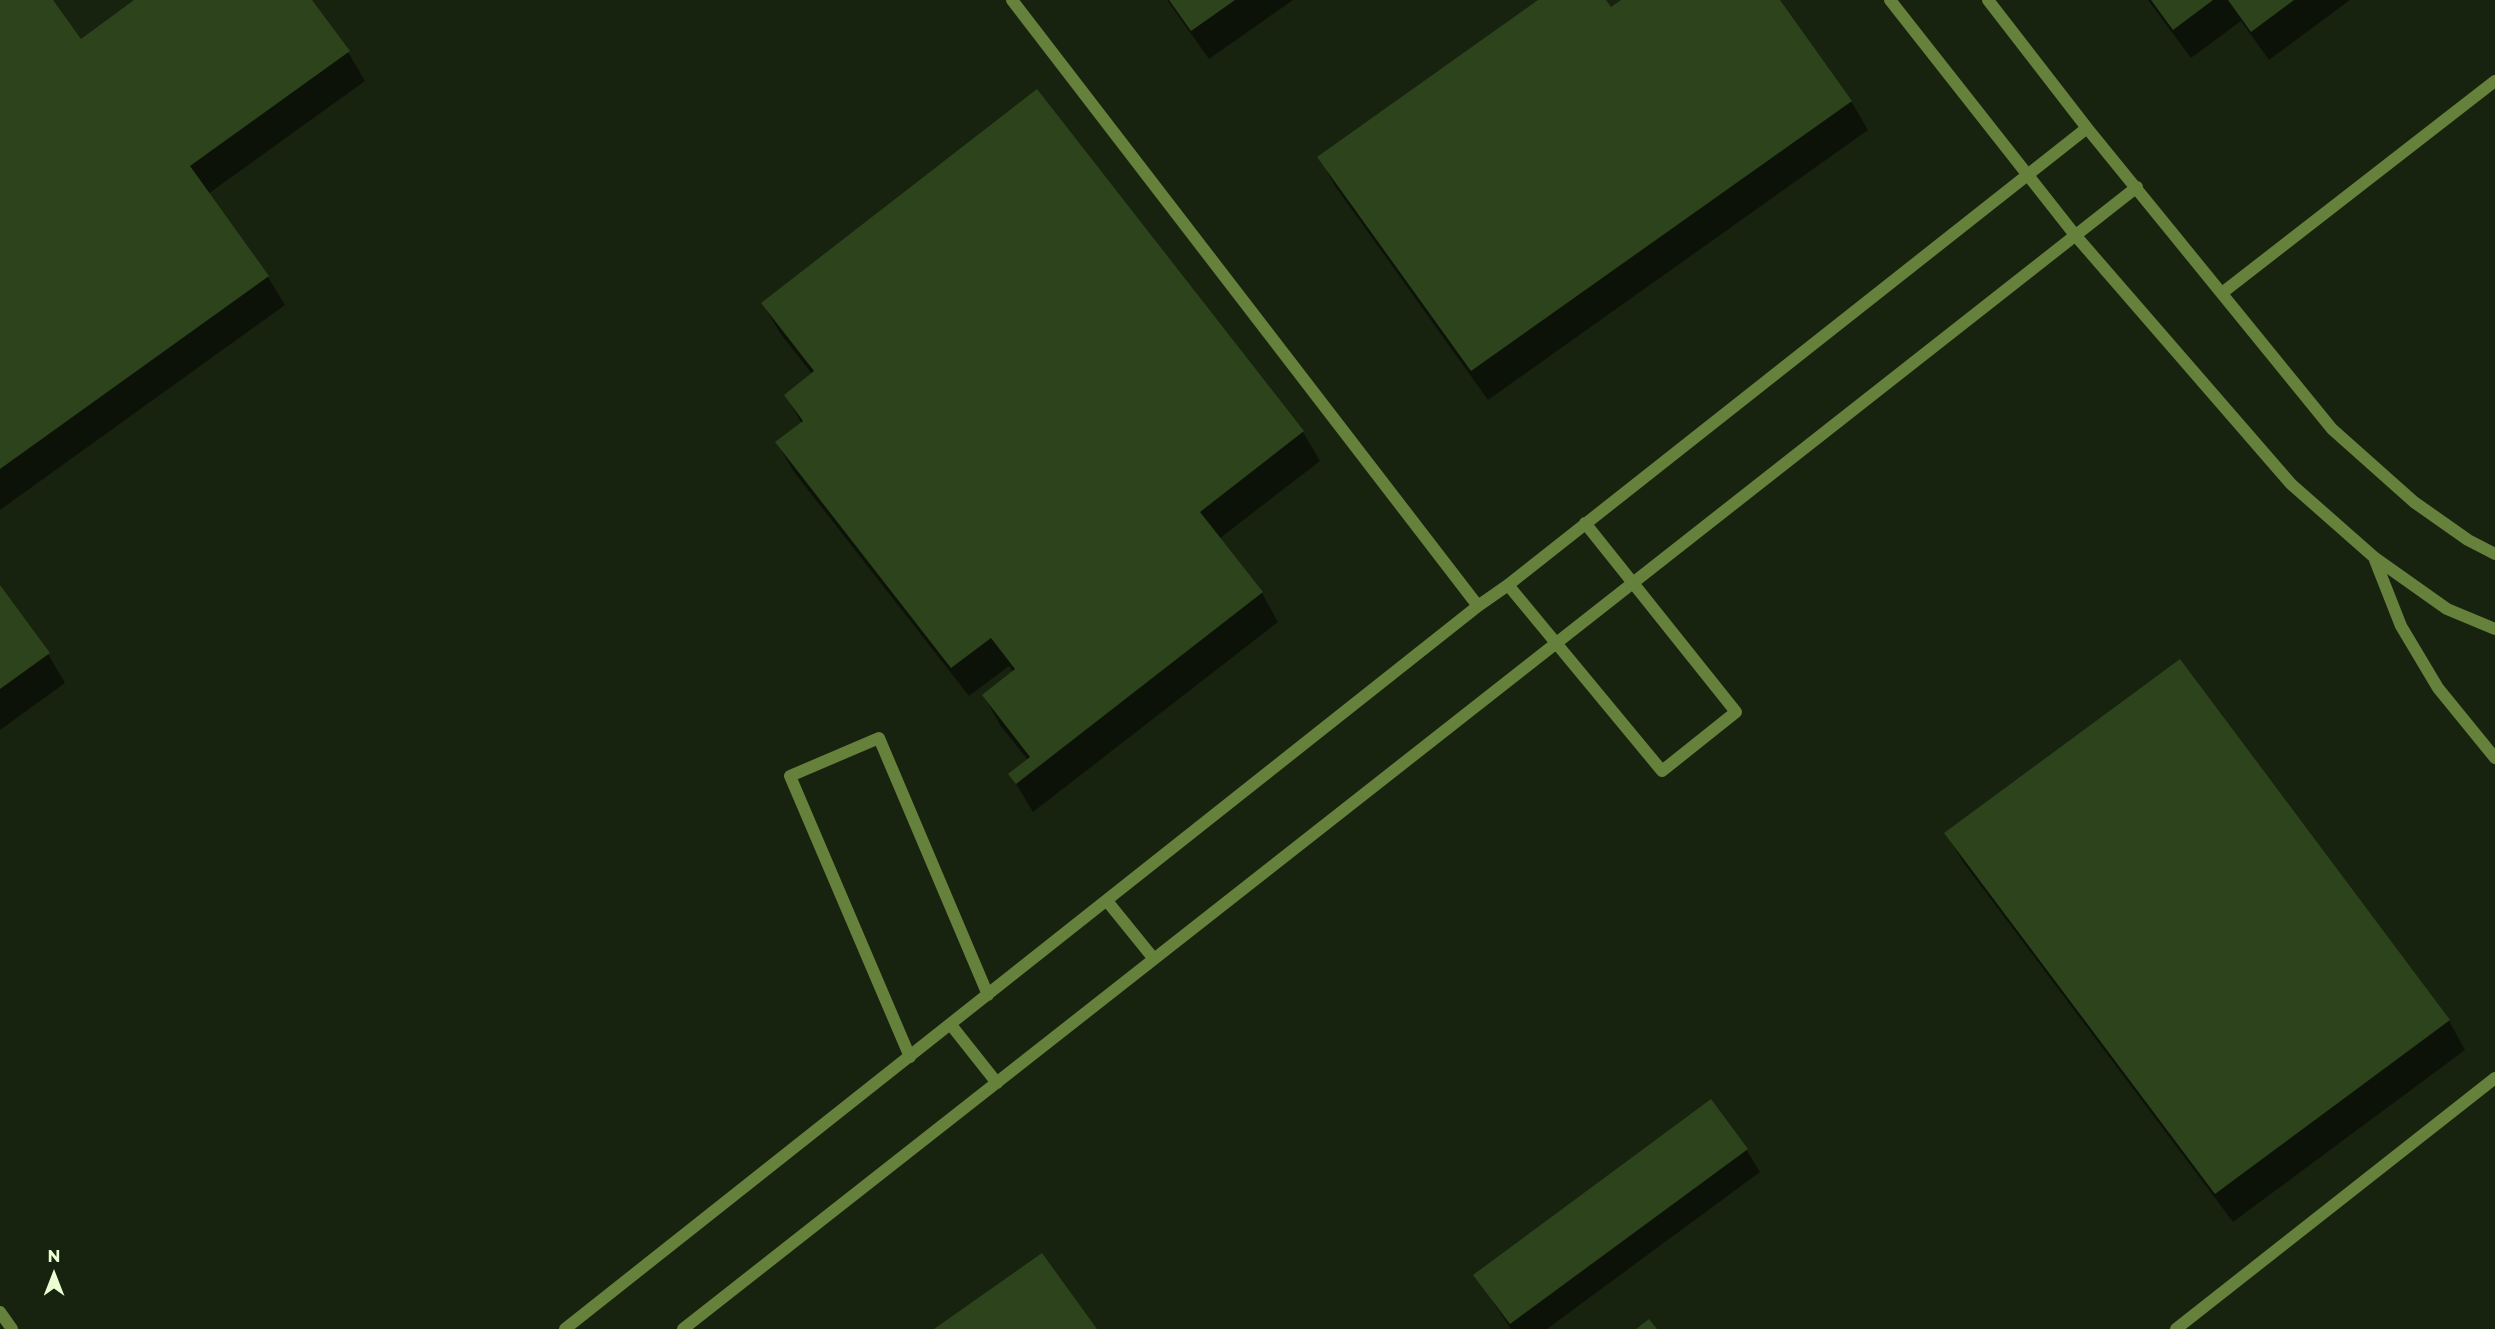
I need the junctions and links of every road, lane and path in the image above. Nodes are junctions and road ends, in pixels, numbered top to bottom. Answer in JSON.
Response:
{"nodes":[{"id":1,"x":1012,"y":0,"type":"edge"},
{"id":2,"x":1890,"y":0,"type":"edge"},
{"id":3,"x":1988,"y":0,"type":"edge"},
{"id":4,"x":2495,"y":81,"type":"edge"},
{"id":5,"x":2087,"y":128,"type":"junction"},
{"id":6,"x":2027,"y":176,"type":"junction"},
{"id":7,"x":2137,"y":188,"type":"junction"},
{"id":8,"x":2076,"y":235,"type":"junction"},
{"id":9,"x":2222,"y":293,"type":"junction"},
{"id":10,"x":1586,"y":523,"type":"junction"},
{"id":11,"x":2495,"y":554,"type":"edge"},
{"id":12,"x":2375,"y":558,"type":"junction"},
{"id":13,"x":1633,"y":583,"type":"junction"},
{"id":14,"x":1508,"y":585,"type":"junction"},
{"id":15,"x":1478,"y":606,"type":"junction"},
{"id":16,"x":2495,"y":629,"type":"edge"},
{"id":17,"x":1556,"y":643,"type":"junction"},
{"id":18,"x":2495,"y":758,"type":"edge"},
{"id":19,"x":1107,"y":901,"type":"junction"},
{"id":20,"x":1154,"y":959,"type":"junction"},
{"id":21,"x":988,"y":995,"type":"junction"},
{"id":22,"x":951,"y":1025,"type":"junction"},
{"id":23,"x":910,"y":1057,"type":"junction"},
{"id":24,"x":2495,"y":1078,"type":"edge"},
{"id":25,"x":997,"y":1083,"type":"junction"},
{"id":26,"x":0,"y":1312,"type":"edge"},
{"id":27,"x":12,"y":1329,"type":"edge"},
{"id":28,"x":566,"y":1329,"type":"edge"},
{"id":29,"x":683,"y":1329,"type":"edge"},
{"id":30,"x":2176,"y":1329,"type":"edge"}],
"edges":[{"from":1,"to":15,"type":"lane"},
{"from":2,"to":6,"type":"lane"},
{"from":3,"to":5,"type":"lane"},
{"from":4,"to":9,"type":"lane"},
{"from":5,"to":6,"type":"lane"},
{"from":5,"to":7,"type":"lane"},
{"from":6,"to":8,"type":"lane"},
{"from":6,"to":10,"type":"lane"},
{"from":7,"to":8,"type":"lane"},
{"from":7,"to":9,"type":"lane"},
{"from":8,"to":12,"type":"lane"},
{"from":8,"to":13,"type":"lane"},
{"from":9,"to":11,"type":"lane"},
{"from":10,"to":13,"type":"lane"},
{"from":10,"to":14,"type":"lane"},
{"from":12,"to":16,"type":"lane"},
{"from":12,"to":18,"type":"lane"},
{"from":13,"to":17,"type":"lane"},
{"from":13,"to":17,"type":"lane"},
{"from":14,"to":15,"type":"lane"},
{"from":14,"to":17,"type":"lane"},
{"from":15,"to":19,"type":"lane"},
{"from":17,"to":20,"type":"lane"},
{"from":19,"to":20,"type":"lane"},
{"from":19,"to":21,"type":"lane"},
{"from":20,"to":25,"type":"lane"},
{"from":21,"to":22,"type":"lane"},
{"from":21,"to":23,"type":"lane"},
{"from":22,"to":23,"type":"lane"},
{"from":22,"to":25,"type":"lane"},
{"from":23,"to":28,"type":"lane"},
{"from":24,"to":30,"type":"lane"},
{"from":25,"to":29,"type":"lane"},
{"from":26,"to":27,"type":"lane"}]}
